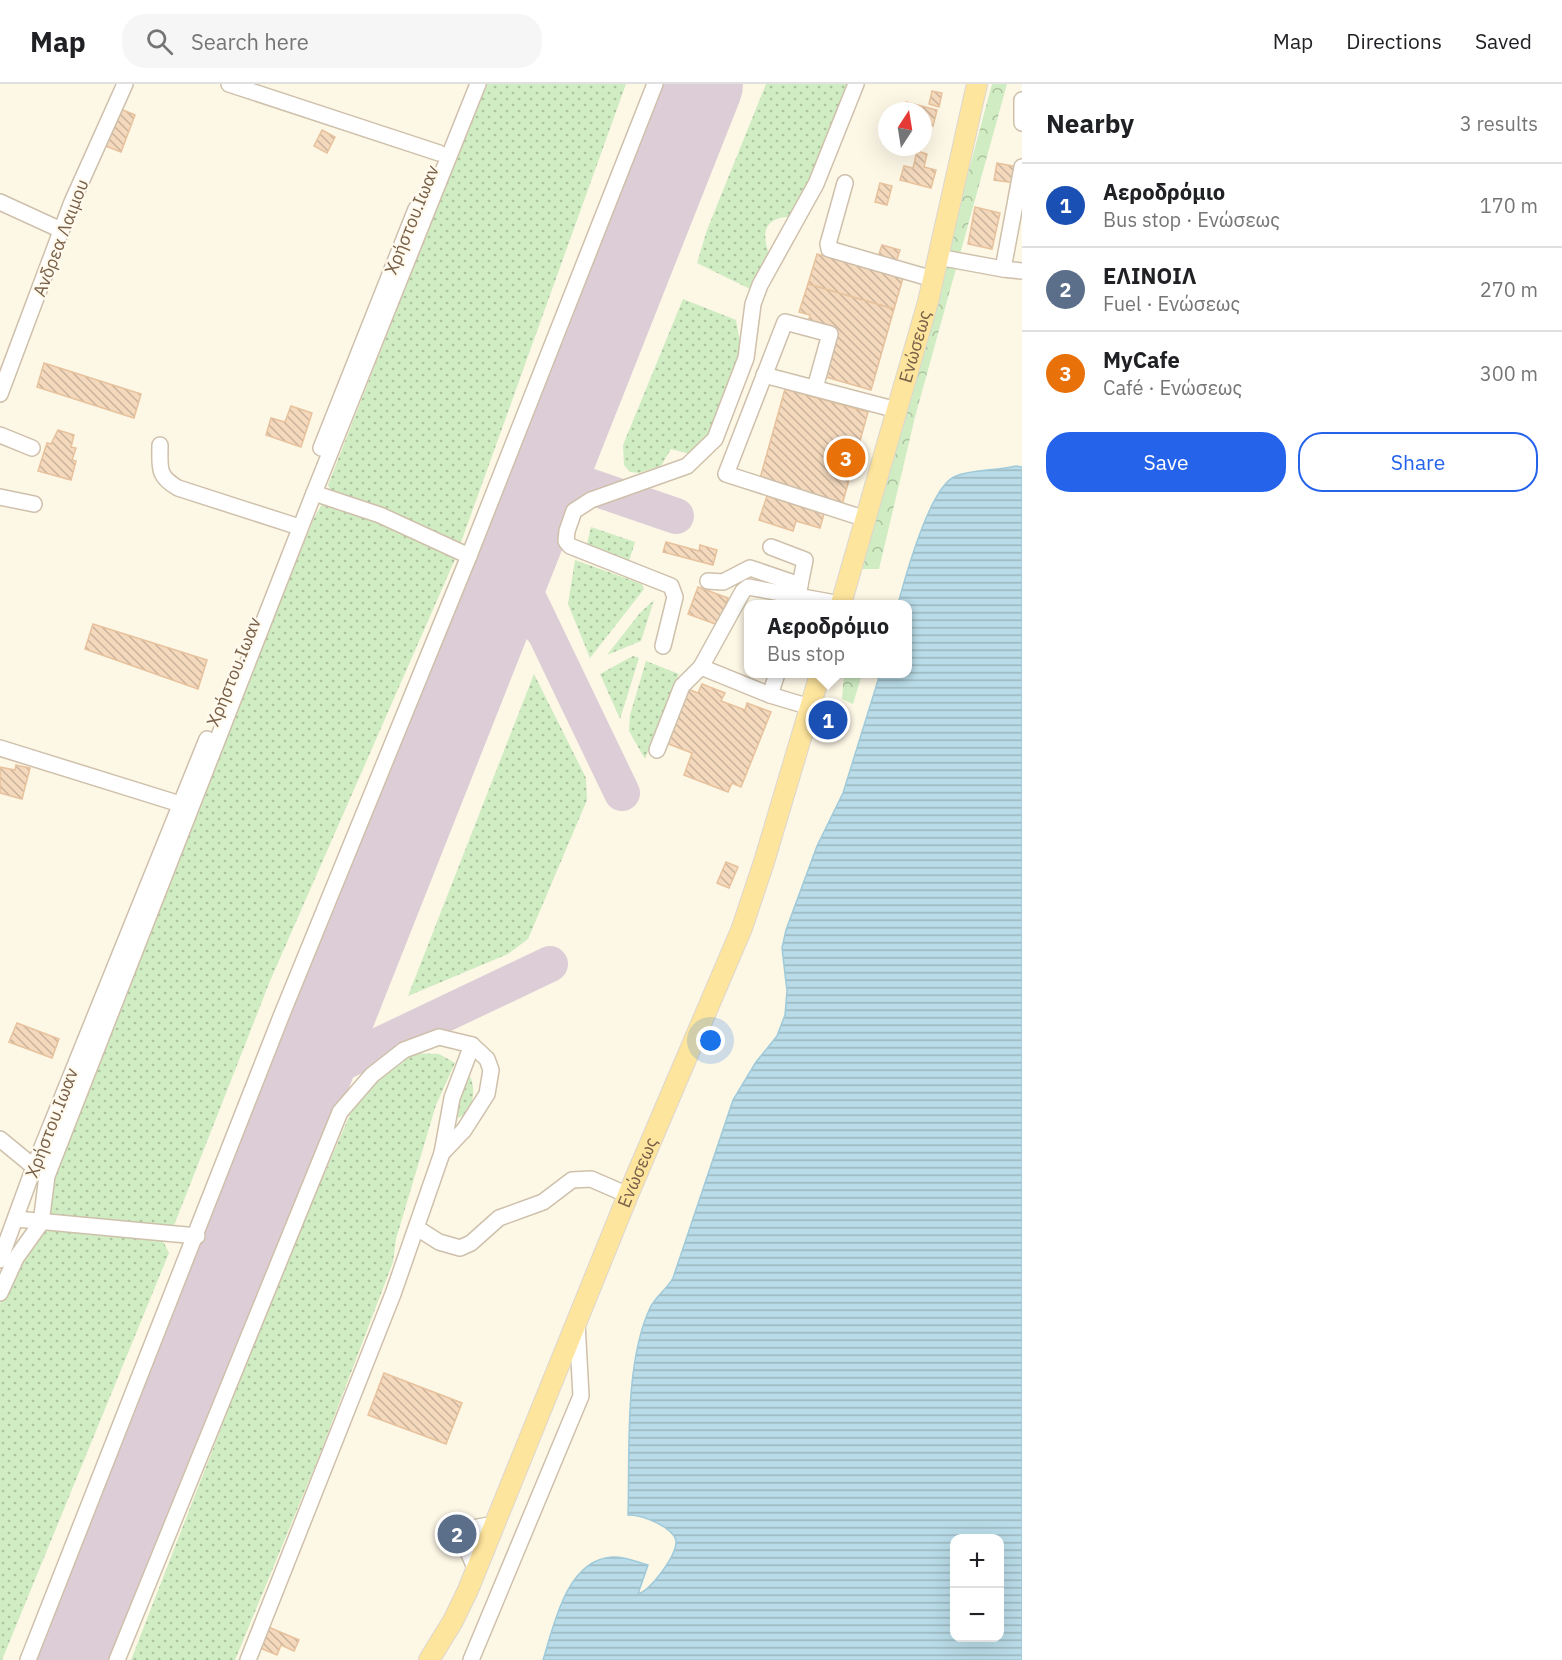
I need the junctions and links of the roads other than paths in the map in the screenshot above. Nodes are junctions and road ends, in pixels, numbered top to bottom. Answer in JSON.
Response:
{"nodes":[{"id":1,"x":125,"y":84,"type":"edge"},
{"id":2,"x":230,"y":84,"type":"edge"},
{"id":3,"x":467,"y":84,"type":"edge"},
{"id":4,"x":477,"y":84,"type":"edge"},
{"id":5,"x":655,"y":84,"type":"edge"},
{"id":6,"x":856,"y":84,"type":"edge"},
{"id":7,"x":976,"y":84,"type":"edge"},
{"id":8,"x":439,"y":153,"type":"junction"},
{"id":9,"x":1022,"y":167,"type":"edge"},
{"id":10,"x":845,"y":183,"type":"dead end"},
{"id":11,"x":0,"y":202,"type":"edge"},
{"id":12,"x":61,"y":230,"type":"junction"},
{"id":13,"x":938,"y":257,"type":"junction"},
{"id":14,"x":1003,"y":269,"type":"junction"},
{"id":15,"x":1022,"y":271,"type":"edge"},
{"id":16,"x":933,"y":279,"type":"junction"},
{"id":17,"x":764,"y":375,"type":"junction"},
{"id":18,"x":815,"y":388,"type":"junction"},
{"id":19,"x":0,"y":394,"type":"edge"},
{"id":20,"x":897,"y":410,"type":"junction"},
{"id":21,"x":0,"y":435,"type":"edge"},
{"id":22,"x":160,"y":445,"type":"dead end"},
{"id":23,"x":32,"y":448,"type":"dead end"},
{"id":24,"x":314,"y":493,"type":"junction"},
{"id":25,"x":0,"y":497,"type":"edge"},
{"id":26,"x":34,"y":504,"type":"dead end"},
{"id":27,"x":866,"y":519,"type":"junction"},
{"id":28,"x":293,"y":525,"type":"junction"},
{"id":29,"x":771,"y":547,"type":"dead end"},
{"id":30,"x":469,"y":556,"type":"junction"},
{"id":31,"x":708,"y":582,"type":"dead end"},
{"id":32,"x":798,"y":595,"type":"edge"},
{"id":33,"x":822,"y":600,"type":"edge"},
{"id":34,"x":842,"y":600,"type":"edge"},
{"id":35,"x":663,"y":646,"type":"dead end"},
{"id":36,"x":701,"y":667,"type":"junction"},
{"id":37,"x":776,"y":678,"type":"edge"},
{"id":38,"x":819,"y":678,"type":"edge"},
{"id":39,"x":770,"y":695,"type":"junction"},
{"id":40,"x":810,"y":706,"type":"junction"},
{"id":41,"x":0,"y":748,"type":"edge"},
{"id":42,"x":657,"y":750,"type":"dead end"},
{"id":43,"x":180,"y":804,"type":"junction"},
{"id":44,"x":472,"y":1046,"type":"junction"},
{"id":45,"x":0,"y":1139,"type":"edge"},
{"id":46,"x":442,"y":1153,"type":"junction"},
{"id":47,"x":34,"y":1167,"type":"junction"},
{"id":48,"x":628,"y":1195,"type":"junction"},
{"id":49,"x":16,"y":1219,"type":"junction"},
{"id":50,"x":41,"y":1223,"type":"junction"},
{"id":51,"x":417,"y":1228,"type":"junction"},
{"id":52,"x":197,"y":1236,"type":"junction"},
{"id":53,"x":0,"y":1260,"type":"edge"},
{"id":54,"x":0,"y":1293,"type":"edge"},
{"id":55,"x":577,"y":1323,"type":"junction"},
{"id":56,"x":28,"y":1660,"type":"edge"},
{"id":57,"x":117,"y":1660,"type":"edge"},
{"id":58,"x":248,"y":1660,"type":"edge"},
{"id":59,"x":429,"y":1660,"type":"edge"},
{"id":60,"x":471,"y":1660,"type":"edge"}],
"edges":[{"from":1,"to":12,"type":"street","name":"Ανδρεα Λαιμου"},
{"from":2,"to":8,"type":"street"},
{"from":3,"to":8,"type":"street","name":"Χρήστου.Ιωαν"},
{"from":4,"to":24,"type":"street"},
{"from":5,"to":30,"type":"street"},
{"from":6,"to":35,"type":"street"},
{"from":7,"to":13,"type":"main road","name":"Ενώσεως"},
{"from":8,"to":28,"type":"street","name":"Χρήστου.Ιωαν"},
{"from":9,"to":14,"type":"street"},
{"from":10,"to":16,"type":"street"},
{"from":11,"to":12,"type":"street"},
{"from":12,"to":19,"type":"street","name":"Ανδρεα Λαιμου"},
{"from":13,"to":14,"type":"street"},
{"from":13,"to":16,"type":"main road","name":"Ενώσεως"},
{"from":14,"to":15,"type":"street"},
{"from":16,"to":20,"type":"main road","name":"Ενώσεως"},
{"from":17,"to":18,"type":"street"},
{"from":17,"to":18,"type":"street"},
{"from":17,"to":27,"type":"street"},
{"from":18,"to":20,"type":"street"},
{"from":20,"to":27,"type":"main road","name":"Ενώσεως"},
{"from":21,"to":23,"type":"street"},
{"from":22,"to":28,"type":"street"},
{"from":24,"to":30,"type":"street"},
{"from":24,"to":50,"type":"street"},
{"from":25,"to":26,"type":"street"},
{"from":27,"to":34,"type":"main road","name":"Ενώσεως"},
{"from":28,"to":43,"type":"street","name":"Χρήστου.Ιωαν"},
{"from":29,"to":32,"type":"street"},
{"from":30,"to":52,"type":"street"},
{"from":31,"to":32,"type":"street"},
{"from":32,"to":33,"type":"street"},
{"from":32,"to":36,"type":"street"},
{"from":36,"to":39,"type":"street"},
{"from":36,"to":42,"type":"street"},
{"from":37,"to":39,"type":"street"},
{"from":38,"to":40,"type":"main road","name":"Ενώσεως"},
{"from":39,"to":40,"type":"street"},
{"from":40,"to":48,"type":"main road","name":"Ενώσεως"},
{"from":41,"to":43,"type":"street"},
{"from":43,"to":47,"type":"street","name":"Χρήστου.Ιωαν"},
{"from":44,"to":46,"type":"street"},
{"from":44,"to":46,"type":"street"},
{"from":44,"to":57,"type":"street"},
{"from":45,"to":47,"type":"street"},
{"from":46,"to":51,"type":"street"},
{"from":47,"to":49,"type":"street","name":"Χρήστου.Ιωαν"},
{"from":48,"to":51,"type":"street"},
{"from":48,"to":55,"type":"main road","name":"Ενώσεως"},
{"from":49,"to":50,"type":"street"},
{"from":49,"to":53,"type":"street","name":"Χρήστου.Ιωαν"},
{"from":50,"to":52,"type":"street"},
{"from":50,"to":54,"type":"street"},
{"from":51,"to":58,"type":"street"},
{"from":52,"to":56,"type":"street"},
{"from":55,"to":59,"type":"main road","name":"Ενώσεως"},
{"from":55,"to":60,"type":"street"}]}
